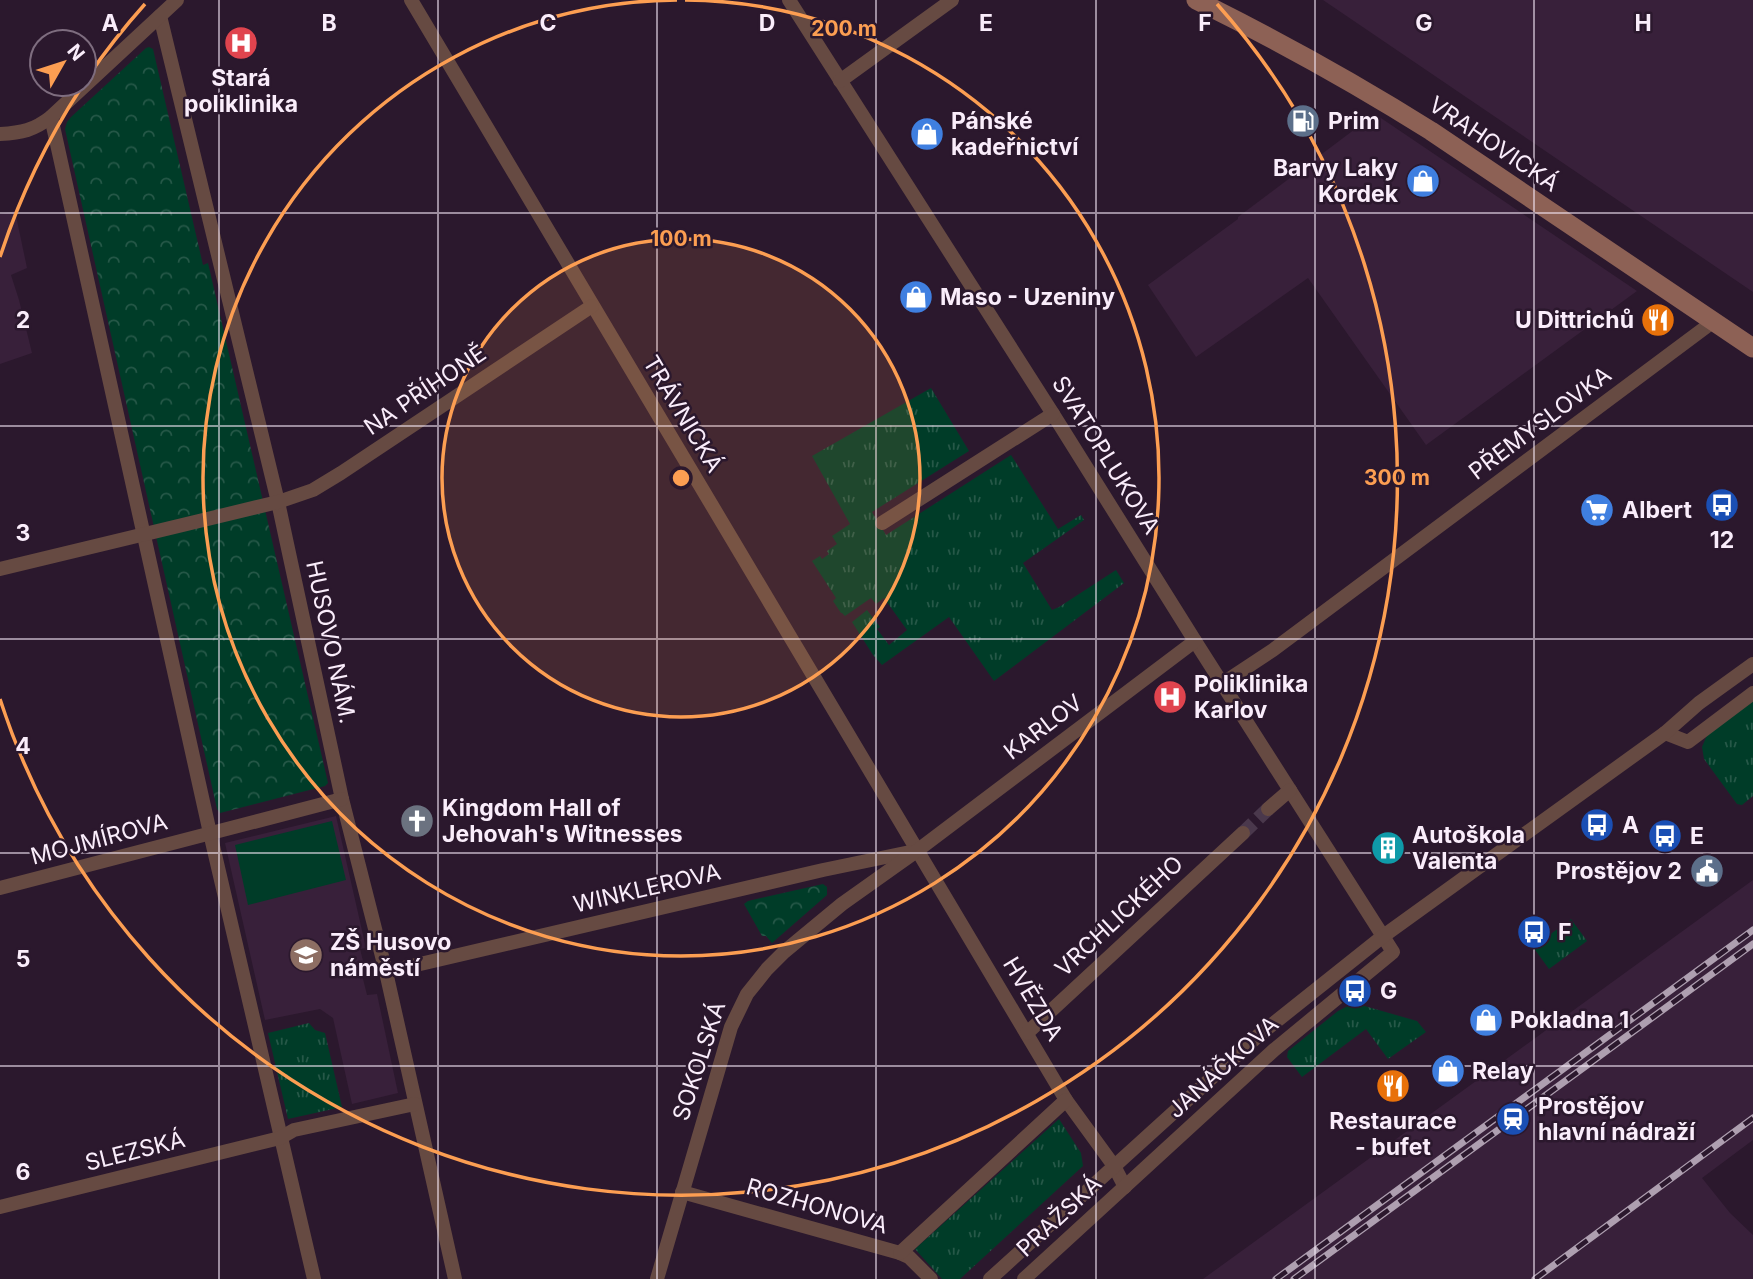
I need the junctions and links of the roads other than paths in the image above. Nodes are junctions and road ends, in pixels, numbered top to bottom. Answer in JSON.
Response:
{"nodes":[{"id":1,"x":177,"y":0,"type":"edge"},
{"id":2,"x":411,"y":0,"type":"edge"},
{"id":3,"x":789,"y":0,"type":"edge"},
{"id":4,"x":952,"y":0,"type":"edge"},
{"id":5,"x":1196,"y":0,"type":"edge"},
{"id":6,"x":160,"y":16,"type":"junction"},
{"id":7,"x":840,"y":81,"type":"junction"},
{"id":8,"x":51,"y":117,"type":"junction"},
{"id":9,"x":0,"y":134,"type":"edge"},
{"id":10,"x":592,"y":306,"type":"junction"},
{"id":11,"x":1714,"y":321,"type":"junction"},
{"id":12,"x":1753,"y":348,"type":"edge"},
{"id":13,"x":1053,"y":414,"type":"junction"},
{"id":14,"x":278,"y":502,"type":"junction"},
{"id":15,"x":881,"y":523,"type":"dead end"},
{"id":16,"x":143,"y":534,"type":"junction"},
{"id":17,"x":0,"y":569,"type":"edge"},
{"id":18,"x":1195,"y":640,"type":"junction"},
{"id":19,"x":1753,"y":664,"type":"edge"},
{"id":20,"x":1223,"y":683,"type":"junction"},
{"id":21,"x":1753,"y":693,"type":"edge"},
{"id":22,"x":1665,"y":733,"type":"junction"},
{"id":23,"x":1290,"y":790,"type":"junction"},
{"id":24,"x":342,"y":799,"type":"junction"},
{"id":25,"x":1268,"y":809,"type":"tunnel mouth"},
{"id":26,"x":1243,"y":832,"type":"tunnel mouth"},
{"id":27,"x":210,"y":833,"type":"junction"},
{"id":28,"x":918,"y":850,"type":"junction"},
{"id":29,"x":0,"y":888,"type":"edge"},
{"id":30,"x":1382,"y":937,"type":"junction"},
{"id":31,"x":386,"y":972,"type":"junction"},
{"id":32,"x":1027,"y":1033,"type":"junction"},
{"id":33,"x":1259,"y":1035,"type":"junction"},
{"id":34,"x":1274,"y":1051,"type":"junction"},
{"id":35,"x":1066,"y":1100,"type":"junction"},
{"id":36,"x":415,"y":1104,"type":"junction"},
{"id":37,"x":1158,"y":1126,"type":"junction"},
{"id":38,"x":280,"y":1138,"type":"junction"},
{"id":39,"x":1114,"y":1166,"type":"junction"},
{"id":40,"x":1125,"y":1187,"type":"junction"},
{"id":41,"x":682,"y":1192,"type":"junction"},
{"id":42,"x":0,"y":1207,"type":"edge"},
{"id":43,"x":900,"y":1253,"type":"junction"},
{"id":44,"x":314,"y":1279,"type":"edge"},
{"id":45,"x":455,"y":1279,"type":"edge"},
{"id":46,"x":657,"y":1279,"type":"edge"},
{"id":47,"x":931,"y":1279,"type":"edge"},
{"id":48,"x":990,"y":1279,"type":"edge"},
{"id":49,"x":1024,"y":1279,"type":"edge"}],
"edges":[{"from":1,"to":6,"type":"street"},
{"from":2,"to":10,"type":"street","name":"TRÁVNICKÁ"},
{"from":3,"to":7,"type":"street","name":"SVATOPLUKOVA"},
{"from":4,"to":7,"type":"street"},
{"from":5,"to":11,"type":"street","name":"VRAHOVICKÁ"},
{"from":6,"to":8,"type":"street"},
{"from":6,"to":14,"type":"street","name":"HUSOVO NÁM."},
{"from":7,"to":13,"type":"street","name":"SVATOPLUKOVA"},
{"from":8,"to":9,"type":"street"},
{"from":8,"to":16,"type":"street"},
{"from":10,"to":14,"type":"street","name":"NA PŘÍHONĚ"},
{"from":10,"to":28,"type":"street","name":"TRÁVNICKÁ"},
{"from":11,"to":12,"type":"street","name":"VRAHOVICKÁ"},
{"from":11,"to":20,"type":"street","name":"PŘEMYSLOVKA"},
{"from":13,"to":15,"type":"street"},
{"from":13,"to":18,"type":"street","name":"SVATOPLUKOVA"},
{"from":14,"to":16,"type":"street","name":"NA PŘÍHONĚ"},
{"from":14,"to":24,"type":"street","name":"HUSOVO NÁM."},
{"from":16,"to":17,"type":"street","name":"NA PŘÍHONĚ"},
{"from":16,"to":27,"type":"street"},
{"from":18,"to":20,"type":"street","name":"SVATOPLUKOVA"},
{"from":18,"to":28,"type":"street","name":"KARLOV"},
{"from":19,"to":22,"type":"street","name":"JANÁČKOVA"},
{"from":20,"to":23,"type":"street","name":"SVATOPLUKOVA"},
{"from":21,"to":22,"type":"street"},
{"from":22,"to":30,"type":"street","name":"JANÁČKOVA"},
{"from":23,"to":25,"type":"street"},
{"from":23,"to":30,"type":"street","name":"SVATOPLUKOVA"},
{"from":24,"to":27,"type":"street","name":"MOJMÍROVA"},
{"from":24,"to":31,"type":"street","name":"HUSOVO NÁM."},
{"from":26,"to":32,"type":"street","name":"VRCHLICKÉHO"},
{"from":27,"to":29,"type":"street","name":"MOJMÍROVA"},
{"from":27,"to":38,"type":"street"},
{"from":28,"to":31,"type":"street","name":"WINKLEROVA"},
{"from":28,"to":32,"type":"street","name":"HVĚZDA"},
{"from":28,"to":41,"type":"street","name":"SOKOLSKÁ"},
{"from":30,"to":33,"type":"street","name":"JANÁČKOVA"},
{"from":30,"to":34,"type":"street","name":"JANÁČKOVA"},
{"from":31,"to":36,"type":"street","name":"HUSOVO NÁM."},
{"from":32,"to":35,"type":"street","name":"HVĚZDA"},
{"from":33,"to":34,"type":"street"},
{"from":33,"to":37,"type":"street","name":"JANÁČKOVA"},
{"from":34,"to":40,"type":"street","name":"JANÁČKOVA"},
{"from":35,"to":39,"type":"street","name":"HVĚZDA"},
{"from":35,"to":43,"type":"street"},
{"from":36,"to":38,"type":"street","name":"SLEZSKÁ"},
{"from":36,"to":45,"type":"street","name":"HUSOVO NÁM."},
{"from":37,"to":39,"type":"street","name":"JANÁČKOVA"},
{"from":37,"to":40,"type":"street","name":"JANÁČKOVA"},
{"from":38,"to":42,"type":"street","name":"SLEZSKÁ"},
{"from":38,"to":44,"type":"street"},
{"from":39,"to":40,"type":"street","name":"HVĚZDA"},
{"from":39,"to":48,"type":"street","name":"JANÁČKOVA"},
{"from":40,"to":49,"type":"street","name":"PRAŽSKÁ"},
{"from":41,"to":43,"type":"street","name":"ROZHONOVA"},
{"from":41,"to":46,"type":"street","name":"SOKOLSKÁ"},
{"from":43,"to":47,"type":"street","name":"ROZHONOVA"}]}
